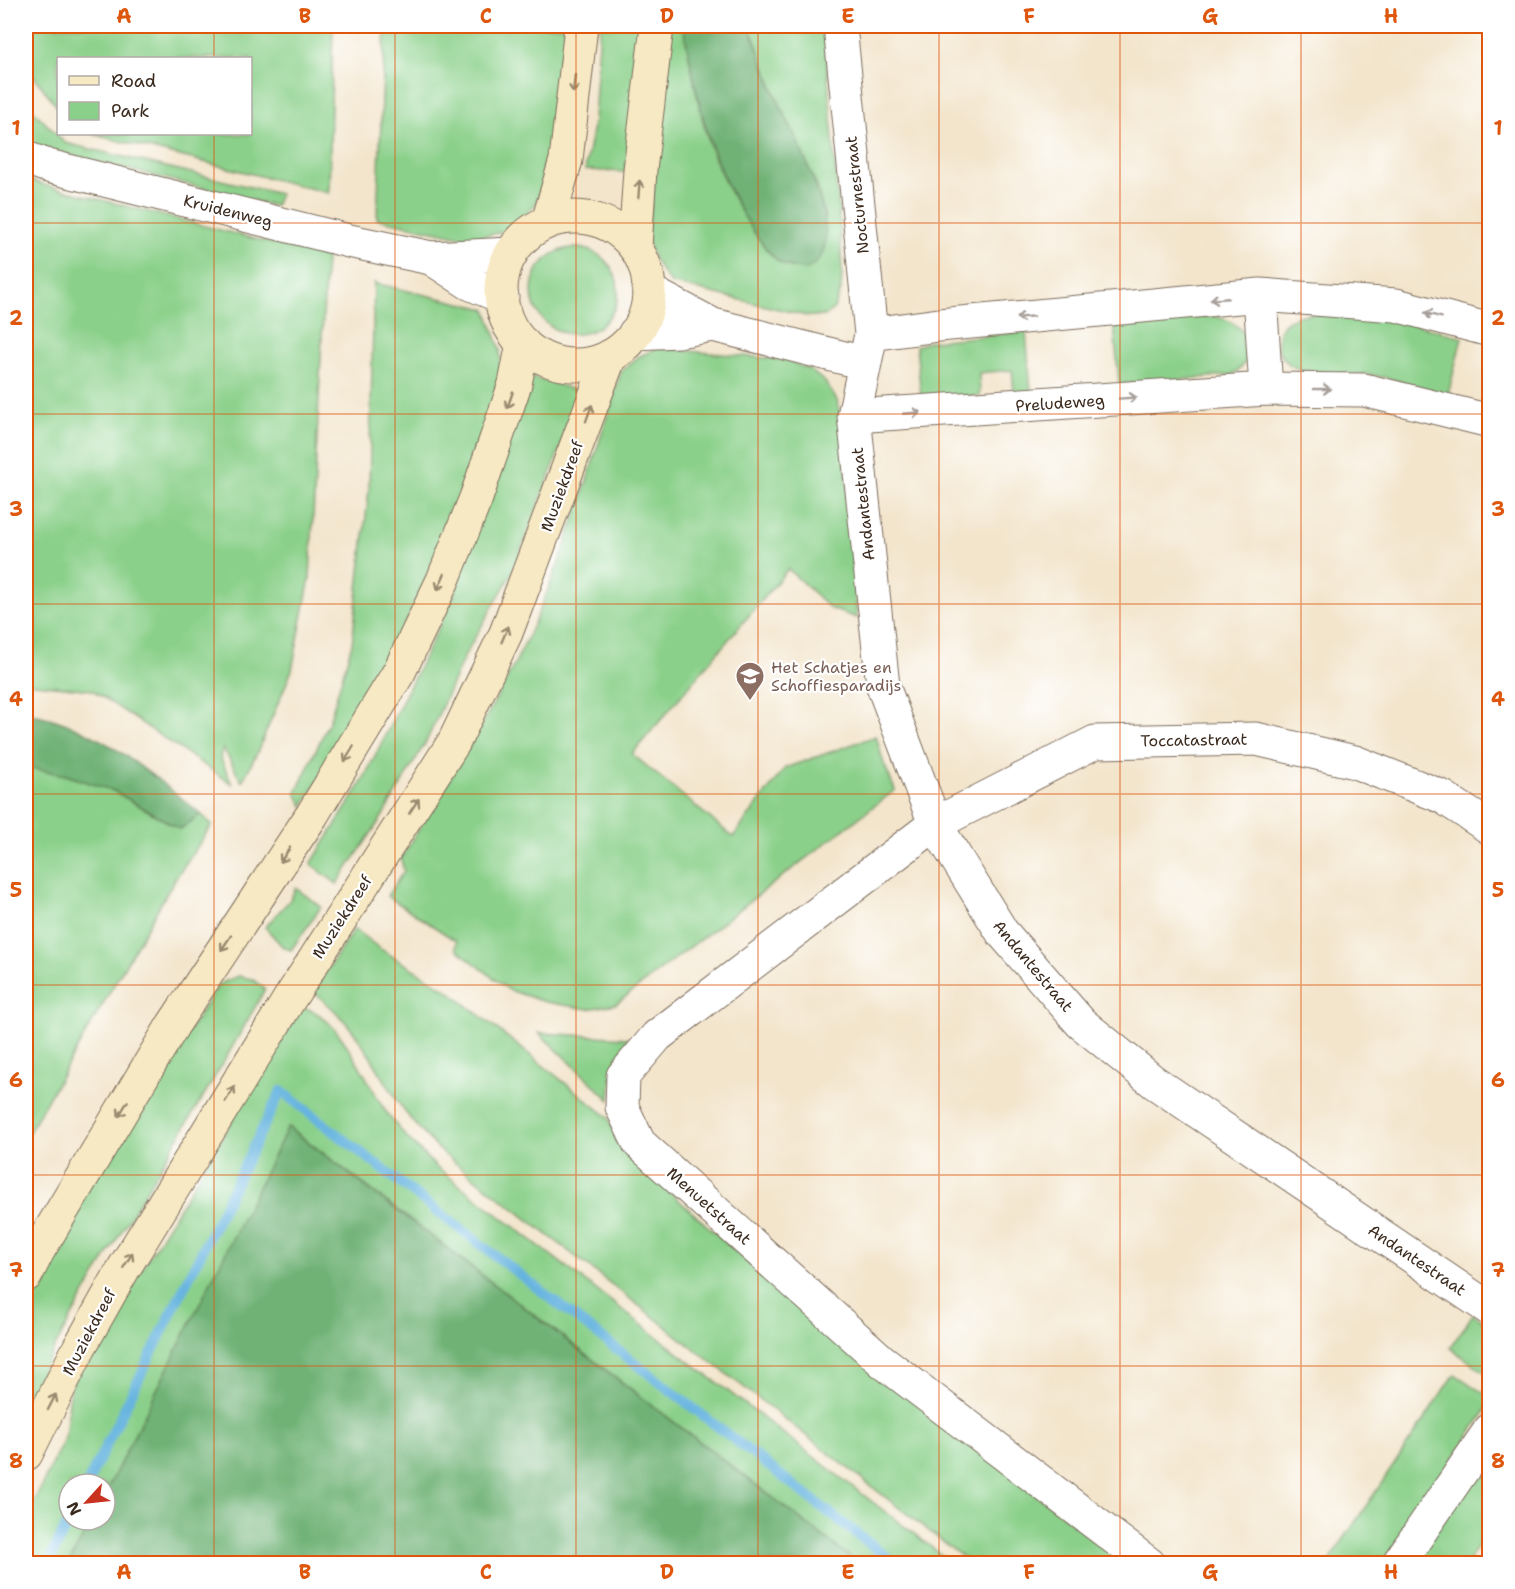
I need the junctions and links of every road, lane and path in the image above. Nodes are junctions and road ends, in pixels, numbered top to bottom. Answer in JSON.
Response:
{"nodes":[{"id":1,"x":580,"y":26,"type":"edge"},
{"id":2,"x":657,"y":26,"type":"edge"},
{"id":3,"x":840,"y":26,"type":"edge"},
{"id":4,"x":26,"y":158,"type":"edge"},
{"id":5,"x":548,"y":222,"type":"junction"},
{"id":6,"x":634,"y":247,"type":"junction"},
{"id":7,"x":511,"y":254,"type":"junction"},
{"id":8,"x":431,"y":258,"type":"junction"},
{"id":9,"x":649,"y":291,"type":"junction"},
{"id":10,"x":1260,"y":295,"type":"junction"},
{"id":11,"x":502,"y":297,"type":"junction"},
{"id":12,"x":713,"y":325,"type":"junction"},
{"id":13,"x":1490,"y":330,"type":"edge"},
{"id":14,"x":635,"y":333,"type":"junction"},
{"id":15,"x":523,"y":343,"type":"junction"},
{"id":16,"x":868,"y":349,"type":"junction"},
{"id":17,"x":610,"y":356,"type":"junction"},
{"id":18,"x":1266,"y":389,"type":"junction"},
{"id":19,"x":854,"y":416,"type":"junction"},
{"id":20,"x":1490,"y":421,"type":"edge"},
{"id":21,"x":935,"y":824,"type":"junction"},
{"id":22,"x":1490,"y":828,"type":"edge"},
{"id":23,"x":26,"y":1275,"type":"edge"},
{"id":24,"x":1490,"y":1309,"type":"edge"},
{"id":25,"x":1490,"y":1430,"type":"edge"},
{"id":26,"x":26,"y":1454,"type":"edge"},
{"id":27,"x":1149,"y":1563,"type":"edge"},
{"id":28,"x":1398,"y":1563,"type":"edge"}],
"edges":[{"from":1,"to":5,"type":"main road","one_way":true},
{"from":6,"to":2,"type":"main road","one_way":true},
{"from":3,"to":16,"type":"street","name":"Nocturnestraat"},
{"from":4,"to":8,"type":"street","name":"Kruidenweg"},
{"from":5,"to":6,"type":"main road"},
{"from":5,"to":7,"type":"main road"},
{"from":6,"to":9,"type":"main road"},
{"from":7,"to":8,"type":"street","name":"Kruidenweg"},
{"from":7,"to":11,"type":"main road"},
{"from":8,"to":11,"type":"street","name":"Kruidenweg"},
{"from":9,"to":12,"type":"street"},
{"from":9,"to":14,"type":"main road"},
{"from":13,"to":10,"type":"street","one_way":true},
{"from":10,"to":16,"type":"street","one_way":true},
{"from":10,"to":18,"type":"street"},
{"from":11,"to":15,"type":"main road"},
{"from":12,"to":14,"type":"street"},
{"from":12,"to":16,"type":"street"},
{"from":14,"to":17,"type":"main road"},
{"from":15,"to":17,"type":"main road"},
{"from":15,"to":23,"type":"main road","one_way":true},
{"from":16,"to":19,"type":"street","name":"Andantestraat"},
{"from":26,"to":17,"type":"main road","name":"Muziekdreef","one_way":true},
{"from":19,"to":18,"type":"street","name":"Preludeweg","one_way":true},
{"from":18,"to":20,"type":"street","name":"Preludeweg","one_way":true},
{"from":19,"to":21,"type":"street","name":"Andantestraat"},
{"from":21,"to":22,"type":"street","name":"Toccatastraat"},
{"from":21,"to":24,"type":"street","name":"Andantestraat"},
{"from":21,"to":27,"type":"street","name":"Menuetstraat"},
{"from":25,"to":28,"type":"street"}]}
